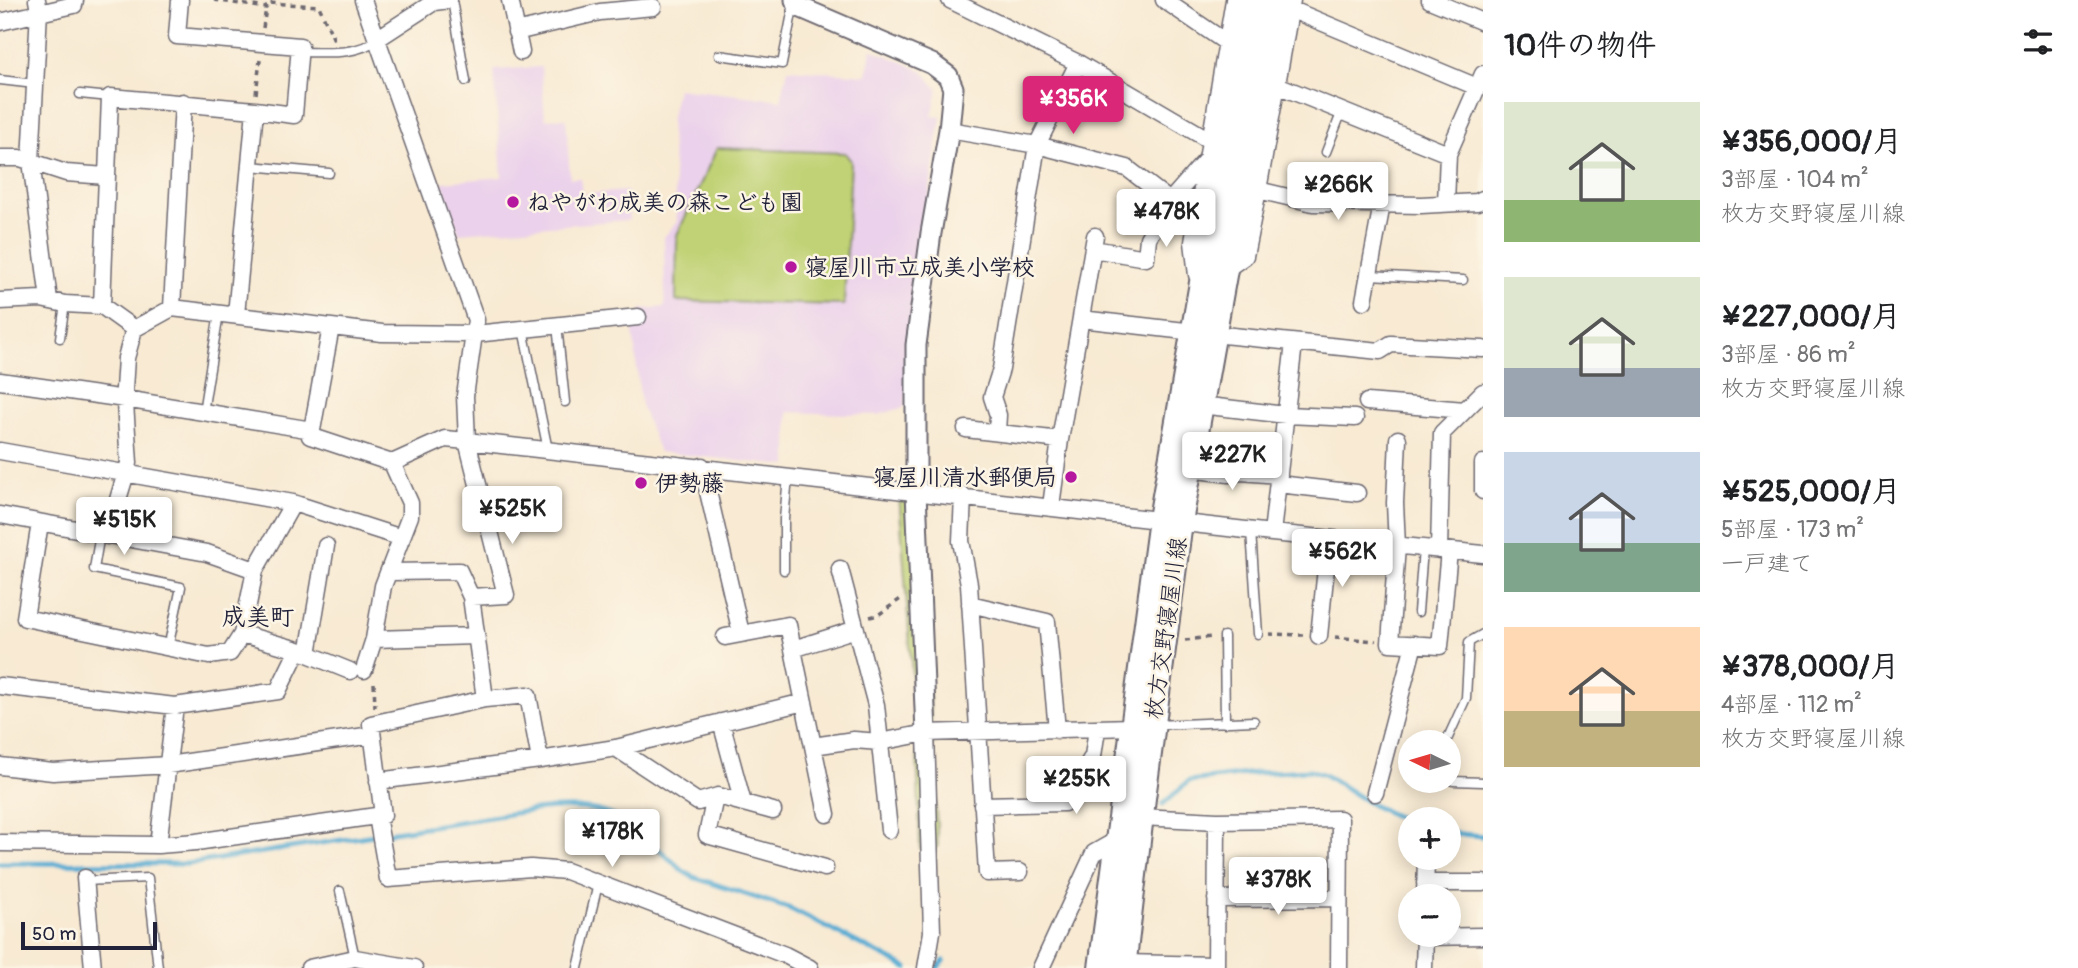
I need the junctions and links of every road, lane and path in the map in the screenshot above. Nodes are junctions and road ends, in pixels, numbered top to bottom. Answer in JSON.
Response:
{"nodes":[{"id":1,"x":75,"y":0,"type":"edge"},
{"id":2,"x":180,"y":0,"type":"edge"},
{"id":3,"x":214,"y":0,"type":"edge"},
{"id":4,"x":363,"y":0,"type":"edge"},
{"id":5,"x":451,"y":0,"type":"edge"},
{"id":6,"x":510,"y":0,"type":"edge"},
{"id":7,"x":794,"y":0,"type":"edge"},
{"id":8,"x":950,"y":0,"type":"edge"},
{"id":9,"x":1164,"y":0,"type":"edge"},
{"id":10,"x":1234,"y":0,"type":"edge"},
{"id":11,"x":1251,"y":0,"type":"edge"},
{"id":12,"x":1430,"y":0,"type":"edge"},
{"id":13,"x":1285,"y":3,"type":"edge"},
{"id":14,"x":38,"y":6,"type":"edge"},
{"id":15,"x":598,"y":6,"type":"edge"},
{"id":16,"x":653,"y":7,"type":"dead end"},
{"id":17,"x":0,"y":22,"type":"edge"},
{"id":18,"x":1483,"y":22,"type":"edge"},
{"id":19,"x":516,"y":32,"type":"junction"},
{"id":20,"x":377,"y":39,"type":"junction"},
{"id":21,"x":1227,"y":43,"type":"junction"},
{"id":22,"x":299,"y":51,"type":"junction"},
{"id":23,"x":339,"y":52,"type":"junction"},
{"id":24,"x":520,"y":52,"type":"dead end"},
{"id":25,"x":719,"y":55,"type":"dead end"},
{"id":26,"x":1077,"y":63,"type":"junction"},
{"id":27,"x":0,"y":80,"type":"edge"},
{"id":28,"x":1480,"y":80,"type":"edge"},
{"id":29,"x":466,"y":81,"type":"dead end"},
{"id":30,"x":35,"y":84,"type":"junction"},
{"id":31,"x":1277,"y":85,"type":"junction"},
{"id":32,"x":80,"y":94,"type":"dead end"},
{"id":33,"x":110,"y":97,"type":"junction"},
{"id":34,"x":183,"y":102,"type":"junction"},
{"id":35,"x":255,"y":110,"type":"junction"},
{"id":36,"x":1342,"y":111,"type":"junction"},
{"id":37,"x":949,"y":130,"type":"junction"},
{"id":38,"x":1209,"y":140,"type":"junction"},
{"id":39,"x":1037,"y":145,"type":"junction"},
{"id":40,"x":1326,"y":152,"type":"dead end"},
{"id":41,"x":1448,"y":154,"type":"junction"},
{"id":42,"x":0,"y":158,"type":"edge"},
{"id":43,"x":1206,"y":160,"type":"junction"},
{"id":44,"x":31,"y":161,"type":"junction"},
{"id":45,"x":250,"y":166,"type":"junction"},
{"id":46,"x":329,"y":173,"type":"dead end"},
{"id":47,"x":106,"y":176,"type":"junction"},
{"id":48,"x":1258,"y":190,"type":"junction"},
{"id":49,"x":1483,"y":199,"type":"edge"},
{"id":50,"x":1170,"y":201,"type":"junction"},
{"id":51,"x":1446,"y":203,"type":"junction"},
{"id":52,"x":1382,"y":204,"type":"junction"},
{"id":53,"x":1225,"y":270,"type":"junction"},
{"id":54,"x":1369,"y":275,"type":"junction"},
{"id":55,"x":1463,"y":280,"type":"dead end"},
{"id":56,"x":1199,"y":295,"type":"junction"},
{"id":57,"x":0,"y":301,"type":"edge"},
{"id":58,"x":1364,"y":301,"type":"dead end"},
{"id":59,"x":57,"y":302,"type":"junction"},
{"id":60,"x":102,"y":306,"type":"junction"},
{"id":61,"x":172,"y":308,"type":"junction"},
{"id":62,"x":227,"y":314,"type":"junction"},
{"id":63,"x":638,"y":317,"type":"dead end"},
{"id":64,"x":1081,"y":319,"type":"junction"},
{"id":65,"x":557,"y":325,"type":"junction"},
{"id":66,"x":331,"y":327,"type":"junction"},
{"id":67,"x":134,"y":328,"type":"junction"},
{"id":68,"x":523,"y":329,"type":"junction"},
{"id":69,"x":1203,"y":333,"type":"junction"},
{"id":70,"x":475,"y":334,"type":"junction"},
{"id":71,"x":60,"y":338,"type":"dead end"},
{"id":72,"x":1294,"y":343,"type":"junction"},
{"id":73,"x":1483,"y":349,"type":"edge"},
{"id":74,"x":0,"y":382,"type":"edge"},
{"id":75,"x":1483,"y":393,"type":"edge"},
{"id":76,"x":125,"y":399,"type":"junction"},
{"id":77,"x":565,"y":402,"type":"dead end"},
{"id":78,"x":1367,"y":402,"type":"joint"},
{"id":79,"x":1200,"y":405,"type":"junction"},
{"id":80,"x":1465,"y":410,"type":"junction"},
{"id":81,"x":203,"y":412,"type":"junction"},
{"id":82,"x":1286,"y":415,"type":"junction"},
{"id":83,"x":1355,"y":418,"type":"joint"},
{"id":84,"x":966,"y":429,"type":"dead end"},
{"id":85,"x":997,"y":432,"type":"junction"},
{"id":86,"x":310,"y":436,"type":"dead end"},
{"id":87,"x":1398,"y":439,"type":"dead end"},
{"id":88,"x":1060,"y":440,"type":"junction"},
{"id":89,"x":467,"y":441,"type":"junction"},
{"id":90,"x":548,"y":450,"type":"junction"},
{"id":91,"x":0,"y":451,"type":"edge"},
{"id":92,"x":392,"y":463,"type":"junction"},
{"id":93,"x":1483,"y":463,"type":"edge"},
{"id":94,"x":702,"y":466,"type":"junction"},
{"id":95,"x":1189,"y":469,"type":"junction"},
{"id":96,"x":125,"y":475,"type":"junction"},
{"id":97,"x":789,"y":477,"type":"junction"},
{"id":98,"x":1279,"y":479,"type":"junction"},
{"id":99,"x":1483,"y":491,"type":"edge"},
{"id":100,"x":916,"y":492,"type":"junction"},
{"id":101,"x":1357,"y":493,"type":"dead end"},
{"id":102,"x":963,"y":496,"type":"junction"},
{"id":103,"x":293,"y":503,"type":"junction"},
{"id":104,"x":1052,"y":506,"type":"junction"},
{"id":105,"x":0,"y":515,"type":"edge"},
{"id":106,"x":1170,"y":520,"type":"junction"},
{"id":107,"x":40,"y":523,"type":"junction"},
{"id":108,"x":1251,"y":531,"type":"junction"},
{"id":109,"x":1272,"y":533,"type":"junction"},
{"id":110,"x":104,"y":535,"type":"junction"},
{"id":111,"x":402,"y":538,"type":"junction"},
{"id":112,"x":1329,"y":539,"type":"junction"},
{"id":113,"x":326,"y":546,"type":"dead end"},
{"id":114,"x":1397,"y":546,"type":"junction"},
{"id":115,"x":1437,"y":550,"type":"junction"},
{"id":116,"x":1483,"y":554,"type":"edge"},
{"id":117,"x":840,"y":569,"type":"dead end"},
{"id":118,"x":255,"y":570,"type":"junction"},
{"id":119,"x":784,"y":570,"type":"dead end"},
{"id":120,"x":390,"y":572,"type":"junction"},
{"id":121,"x":906,"y":596,"type":"dead end"},
{"id":122,"x":471,"y":597,"type":"junction"},
{"id":123,"x":970,"y":604,"type":"junction"},
{"id":124,"x":1418,"y":612,"type":"dead end"},
{"id":125,"x":855,"y":626,"type":"junction"},
{"id":126,"x":741,"y":633,"type":"junction"},
{"id":127,"x":242,"y":634,"type":"junction"},
{"id":128,"x":1258,"y":634,"type":"joint"},
{"id":129,"x":1483,"y":634,"type":"edge"},
{"id":130,"x":477,"y":636,"type":"junction"},
{"id":131,"x":1224,"y":636,"type":"joint"},
{"id":132,"x":1320,"y":636,"type":"junction"},
{"id":133,"x":725,"y":637,"type":"dead end"},
{"id":134,"x":374,"y":639,"type":"junction"},
{"id":135,"x":1179,"y":641,"type":"dead end"},
{"id":136,"x":1390,"y":643,"type":"junction"},
{"id":137,"x":1414,"y":644,"type":"junction"},
{"id":138,"x":168,"y":648,"type":"junction"},
{"id":139,"x":793,"y":649,"type":"junction"},
{"id":140,"x":304,"y":652,"type":"junction"},
{"id":141,"x":357,"y":670,"type":"junction"},
{"id":142,"x":0,"y":686,"type":"edge"},
{"id":143,"x":485,"y":699,"type":"junction"},
{"id":144,"x":804,"y":702,"type":"junction"},
{"id":145,"x":175,"y":706,"type":"junction"},
{"id":146,"x":721,"y":722,"type":"junction"},
{"id":147,"x":1254,"y":722,"type":"dead end"},
{"id":148,"x":1225,"y":723,"type":"junction"},
{"id":149,"x":1142,"y":726,"type":"junction"},
{"id":150,"x":373,"y":729,"type":"junction"},
{"id":151,"x":1097,"y":729,"type":"junction"},
{"id":152,"x":1057,"y":730,"type":"junction"},
{"id":153,"x":1451,"y":730,"type":"edge"},
{"id":154,"x":926,"y":733,"type":"junction"},
{"id":155,"x":977,"y":733,"type":"junction"},
{"id":156,"x":880,"y":741,"type":"junction"},
{"id":157,"x":813,"y":746,"type":"junction"},
{"id":158,"x":616,"y":748,"type":"junction"},
{"id":159,"x":540,"y":760,"type":"junction"},
{"id":160,"x":168,"y":765,"type":"junction"},
{"id":161,"x":0,"y":766,"type":"edge"},
{"id":162,"x":378,"y":781,"type":"junction"},
{"id":163,"x":1461,"y":781,"type":"edge"},
{"id":164,"x":1483,"y":782,"type":"edge"},
{"id":165,"x":1375,"y":793,"type":"dead end"},
{"id":166,"x":715,"y":797,"type":"junction"},
{"id":167,"x":743,"y":803,"type":"junction"},
{"id":168,"x":982,"y":805,"type":"junction"},
{"id":169,"x":773,"y":811,"type":"dead end"},
{"id":170,"x":827,"y":814,"type":"dead end"},
{"id":171,"x":1141,"y":817,"type":"junction"},
{"id":172,"x":377,"y":818,"type":"junction"},
{"id":173,"x":1217,"y":821,"type":"junction"},
{"id":174,"x":889,"y":830,"type":"dead end"},
{"id":175,"x":1117,"y":840,"type":"junction"},
{"id":176,"x":0,"y":843,"type":"edge"},
{"id":177,"x":158,"y":845,"type":"junction"},
{"id":178,"x":825,"y":867,"type":"dead end"},
{"id":179,"x":1020,"y":872,"type":"dead end"},
{"id":180,"x":85,"y":879,"type":"joint"},
{"id":181,"x":1483,"y":883,"type":"edge"},
{"id":182,"x":598,"y":884,"type":"junction"},
{"id":183,"x":1461,"y":886,"type":"edge"},
{"id":184,"x":340,"y":891,"type":"dead end"},
{"id":185,"x":1339,"y":898,"type":"junction"},
{"id":186,"x":1216,"y":899,"type":"junction"},
{"id":187,"x":1461,"y":936,"type":"edge"},
{"id":188,"x":1483,"y":936,"type":"edge"},
{"id":189,"x":1424,"y":947,"type":"edge"},
{"id":190,"x":355,"y":958,"type":"junction"},
{"id":191,"x":782,"y":961,"type":"edge"},
{"id":192,"x":926,"y":964,"type":"edge"},
{"id":193,"x":378,"y":965,"type":"edge"},
{"id":194,"x":1116,"y":966,"type":"edge"},
{"id":195,"x":1216,"y":967,"type":"edge"},
{"id":196,"x":93,"y":968,"type":"edge"},
{"id":197,"x":158,"y":968,"type":"edge"},
{"id":198,"x":309,"y":968,"type":"edge"},
{"id":199,"x":414,"y":968,"type":"edge"},
{"id":200,"x":578,"y":968,"type":"edge"},
{"id":201,"x":810,"y":968,"type":"edge"},
{"id":202,"x":1041,"y":968,"type":"edge"},
{"id":203,"x":1339,"y":968,"type":"edge"},
{"id":204,"x":1424,"y":968,"type":"edge"}],
"edges":[{"from":1,"to":14,"type":"street"},
{"from":2,"to":22,"type":"street"},
{"from":3,"to":23,"type":"path"},
{"from":4,"to":20,"type":"street"},
{"from":5,"to":20,"type":"street"},
{"from":5,"to":29,"type":"lane"},
{"from":6,"to":19,"type":"street"},
{"from":7,"to":25,"type":"lane"},
{"from":7,"to":37,"type":"street"},
{"from":8,"to":26,"type":"street"},
{"from":9,"to":21,"type":"street"},
{"from":10,"to":21,"type":"street"},
{"from":11,"to":56,"type":"main road","name":"枚方交野寝屋川線"},
{"from":12,"to":18,"type":"street"},
{"from":13,"to":28,"type":"street"},
{"from":13,"to":31,"type":"street"},
{"from":13,"to":53,"type":"main road","name":"枚方交野寝屋川線"},
{"from":14,"to":17,"type":"street"},
{"from":14,"to":30,"type":"street"},
{"from":15,"to":16,"type":"street"},
{"from":15,"to":19,"type":"street"},
{"from":19,"to":24,"type":"street"},
{"from":20,"to":23,"type":"lane"},
{"from":20,"to":70,"type":"street"},
{"from":21,"to":38,"type":"street"},
{"from":22,"to":23,"type":"lane"},
{"from":22,"to":35,"type":"street"},
{"from":26,"to":38,"type":"street"},
{"from":26,"to":39,"type":"street"},
{"from":27,"to":30,"type":"lane"},
{"from":28,"to":41,"type":"street"},
{"from":30,"to":44,"type":"street"},
{"from":31,"to":36,"type":"street"},
{"from":31,"to":48,"type":"street"},
{"from":32,"to":33,"type":"lane"},
{"from":33,"to":34,"type":"street"},
{"from":33,"to":47,"type":"street"},
{"from":34,"to":35,"type":"street"},
{"from":34,"to":61,"type":"street"},
{"from":35,"to":45,"type":"street"},
{"from":36,"to":40,"type":"lane"},
{"from":36,"to":41,"type":"street"},
{"from":37,"to":39,"type":"street"},
{"from":37,"to":100,"type":"street"},
{"from":38,"to":43,"type":"street"},
{"from":39,"to":50,"type":"street"},
{"from":39,"to":85,"type":"street"},
{"from":41,"to":51,"type":"street"},
{"from":42,"to":44,"type":"street"},
{"from":43,"to":50,"type":"street"},
{"from":43,"to":56,"type":"street"},
{"from":44,"to":47,"type":"street"},
{"from":44,"to":59,"type":"street"},
{"from":45,"to":46,"type":"lane"},
{"from":45,"to":62,"type":"street"},
{"from":47,"to":60,"type":"street"},
{"from":48,"to":52,"type":"street"},
{"from":48,"to":53,"type":"street"},
{"from":49,"to":51,"type":"street"},
{"from":50,"to":64,"type":"street"},
{"from":51,"to":52,"type":"street"},
{"from":52,"to":54,"type":"street"},
{"from":53,"to":69,"type":"main road","name":"枚方交野寝屋川線"},
{"from":54,"to":55,"type":"lane"},
{"from":54,"to":58,"type":"street"},
{"from":56,"to":69,"type":"main road","name":"枚方交野寝屋川線"},
{"from":57,"to":59,"type":"street"},
{"from":59,"to":60,"type":"street"},
{"from":59,"to":71,"type":"lane"},
{"from":60,"to":67,"type":"street"},
{"from":61,"to":62,"type":"street"},
{"from":61,"to":67,"type":"street"},
{"from":62,"to":66,"type":"street"},
{"from":62,"to":81,"type":"lane"},
{"from":63,"to":65,"type":"street"},
{"from":64,"to":69,"type":"street"},
{"from":64,"to":88,"type":"street"},
{"from":65,"to":68,"type":"street"},
{"from":65,"to":77,"type":"lane"},
{"from":66,"to":70,"type":"street"},
{"from":66,"to":81,"type":"street"},
{"from":67,"to":76,"type":"street"},
{"from":68,"to":70,"type":"street"},
{"from":68,"to":90,"type":"lane"},
{"from":69,"to":72,"type":"street"},
{"from":69,"to":79,"type":"main road","name":"枚方交野寝屋川線"},
{"from":69,"to":106,"type":"main road","name":"枚方交野寝屋川線"},
{"from":70,"to":89,"type":"street"},
{"from":72,"to":73,"type":"street"},
{"from":72,"to":82,"type":"street"},
{"from":74,"to":76,"type":"street"},
{"from":75,"to":80,"type":"street"},
{"from":76,"to":81,"type":"street"},
{"from":76,"to":96,"type":"street"},
{"from":78,"to":80,"type":"street"},
{"from":78,"to":83,"type":"lane"},
{"from":79,"to":82,"type":"street"},
{"from":79,"to":95,"type":"main road","name":"枚方交野寝屋川線"},
{"from":80,"to":115,"type":"street"},
{"from":82,"to":83,"type":"street"},
{"from":82,"to":98,"type":"street"},
{"from":84,"to":85,"type":"street"},
{"from":85,"to":88,"type":"street"},
{"from":86,"to":92,"type":"street"},
{"from":87,"to":114,"type":"street"},
{"from":88,"to":104,"type":"street"},
{"from":89,"to":90,"type":"street"},
{"from":89,"to":92,"type":"street"},
{"from":89,"to":122,"type":"street"},
{"from":90,"to":94,"type":"street"},
{"from":91,"to":96,"type":"street"},
{"from":92,"to":111,"type":"street"},
{"from":93,"to":99,"type":"street"},
{"from":94,"to":97,"type":"street"},
{"from":94,"to":126,"type":"street"},
{"from":95,"to":98,"type":"street"},
{"from":95,"to":106,"type":"main road","name":"枚方交野寝屋川線"},
{"from":96,"to":103,"type":"street"},
{"from":96,"to":110,"type":"street"},
{"from":97,"to":100,"type":"street"},
{"from":97,"to":119,"type":"lane"},
{"from":98,"to":101,"type":"street"},
{"from":98,"to":109,"type":"street"},
{"from":100,"to":102,"type":"street"},
{"from":100,"to":154,"type":"street"},
{"from":102,"to":104,"type":"street"},
{"from":102,"to":123,"type":"street"},
{"from":103,"to":111,"type":"street"},
{"from":103,"to":118,"type":"street"},
{"from":104,"to":106,"type":"street"},
{"from":105,"to":107,"type":"street"},
{"from":106,"to":108,"type":"street"},
{"from":106,"to":149,"type":"main road","name":"枚方交野寝屋川線"},
{"from":107,"to":110,"type":"street"},
{"from":107,"to":138,"type":"street"},
{"from":108,"to":109,"type":"street"},
{"from":108,"to":128,"type":"lane"},
{"from":109,"to":112,"type":"street"},
{"from":110,"to":118,"type":"street"},
{"from":110,"to":138,"type":"lane"},
{"from":111,"to":120,"type":"street"},
{"from":112,"to":114,"type":"street"},
{"from":112,"to":132,"type":"street"},
{"from":113,"to":140,"type":"street"},
{"from":114,"to":115,"type":"street"},
{"from":114,"to":136,"type":"street"},
{"from":115,"to":116,"type":"street"},
{"from":115,"to":124,"type":"lane"},
{"from":115,"to":137,"type":"street"},
{"from":117,"to":125,"type":"street"},
{"from":118,"to":127,"type":"street"},
{"from":120,"to":122,"type":"street"},
{"from":120,"to":134,"type":"street"},
{"from":121,"to":125,"type":"path"},
{"from":122,"to":130,"type":"street"},
{"from":123,"to":152,"type":"street"},
{"from":123,"to":155,"type":"street"},
{"from":125,"to":139,"type":"street"},
{"from":125,"to":156,"type":"street"},
{"from":126,"to":133,"type":"street"},
{"from":126,"to":139,"type":"street"},
{"from":127,"to":138,"type":"street"},
{"from":127,"to":140,"type":"street"},
{"from":128,"to":132,"type":"path"},
{"from":129,"to":153,"type":"lane"},
{"from":130,"to":134,"type":"street"},
{"from":130,"to":143,"type":"street"},
{"from":131,"to":135,"type":"path"},
{"from":131,"to":148,"type":"lane"},
{"from":132,"to":136,"type":"path"},
{"from":134,"to":141,"type":"street"},
{"from":136,"to":137,"type":"street"},
{"from":137,"to":165,"type":"street"},
{"from":139,"to":144,"type":"street"},
{"from":140,"to":141,"type":"street"},
{"from":140,"to":145,"type":"street"},
{"from":141,"to":150,"type":"path"},
{"from":142,"to":145,"type":"street"},
{"from":143,"to":150,"type":"street"},
{"from":143,"to":159,"type":"street"},
{"from":144,"to":146,"type":"street"},
{"from":144,"to":157,"type":"street"},
{"from":145,"to":160,"type":"street"},
{"from":146,"to":158,"type":"street"},
{"from":146,"to":167,"type":"street"},
{"from":147,"to":148,"type":"lane"},
{"from":148,"to":149,"type":"lane"},
{"from":149,"to":151,"type":"street"},
{"from":149,"to":171,"type":"main road","name":"枚方交野寝屋川線"},
{"from":149,"to":175,"type":"main road","name":"枚方交野寝屋川線"},
{"from":150,"to":160,"type":"street"},
{"from":150,"to":162,"type":"street"},
{"from":151,"to":152,"type":"street"},
{"from":151,"to":168,"type":"street"},
{"from":152,"to":155,"type":"street"},
{"from":154,"to":155,"type":"street"},
{"from":154,"to":156,"type":"street"},
{"from":154,"to":192,"type":"street"},
{"from":155,"to":168,"type":"street"},
{"from":156,"to":157,"type":"street"},
{"from":156,"to":174,"type":"street"},
{"from":157,"to":170,"type":"street"},
{"from":158,"to":159,"type":"street"},
{"from":158,"to":166,"type":"street"},
{"from":159,"to":162,"type":"street"},
{"from":160,"to":161,"type":"street"},
{"from":160,"to":177,"type":"street"},
{"from":162,"to":172,"type":"street"},
{"from":163,"to":164,"type":"lane"},
{"from":166,"to":167,"type":"street"},
{"from":166,"to":178,"type":"street"},
{"from":167,"to":169,"type":"street"},
{"from":168,"to":179,"type":"street"},
{"from":171,"to":173,"type":"street"},
{"from":171,"to":194,"type":"main road","name":"枚方交野寝屋川線"},
{"from":172,"to":177,"type":"street"},
{"from":172,"to":182,"type":"street"},
{"from":173,"to":185,"type":"street"},
{"from":173,"to":186,"type":"street"},
{"from":175,"to":194,"type":"main road","name":"枚方交野寝屋川線"},
{"from":175,"to":202,"type":"street"},
{"from":176,"to":177,"type":"street"},
{"from":180,"to":196,"type":"street"},
{"from":180,"to":197,"type":"lane"},
{"from":181,"to":183,"type":"street"},
{"from":182,"to":191,"type":"street"},
{"from":182,"to":200,"type":"lane"},
{"from":184,"to":190,"type":"lane"},
{"from":185,"to":186,"type":"street"},
{"from":185,"to":203,"type":"street"},
{"from":186,"to":195,"type":"street"},
{"from":187,"to":188,"type":"street"},
{"from":189,"to":204,"type":"street"},
{"from":190,"to":193,"type":"street"},
{"from":190,"to":198,"type":"street"},
{"from":191,"to":201,"type":"street"},
{"from":193,"to":199,"type":"street"},
{"from":194,"to":195,"type":"street"}]}
